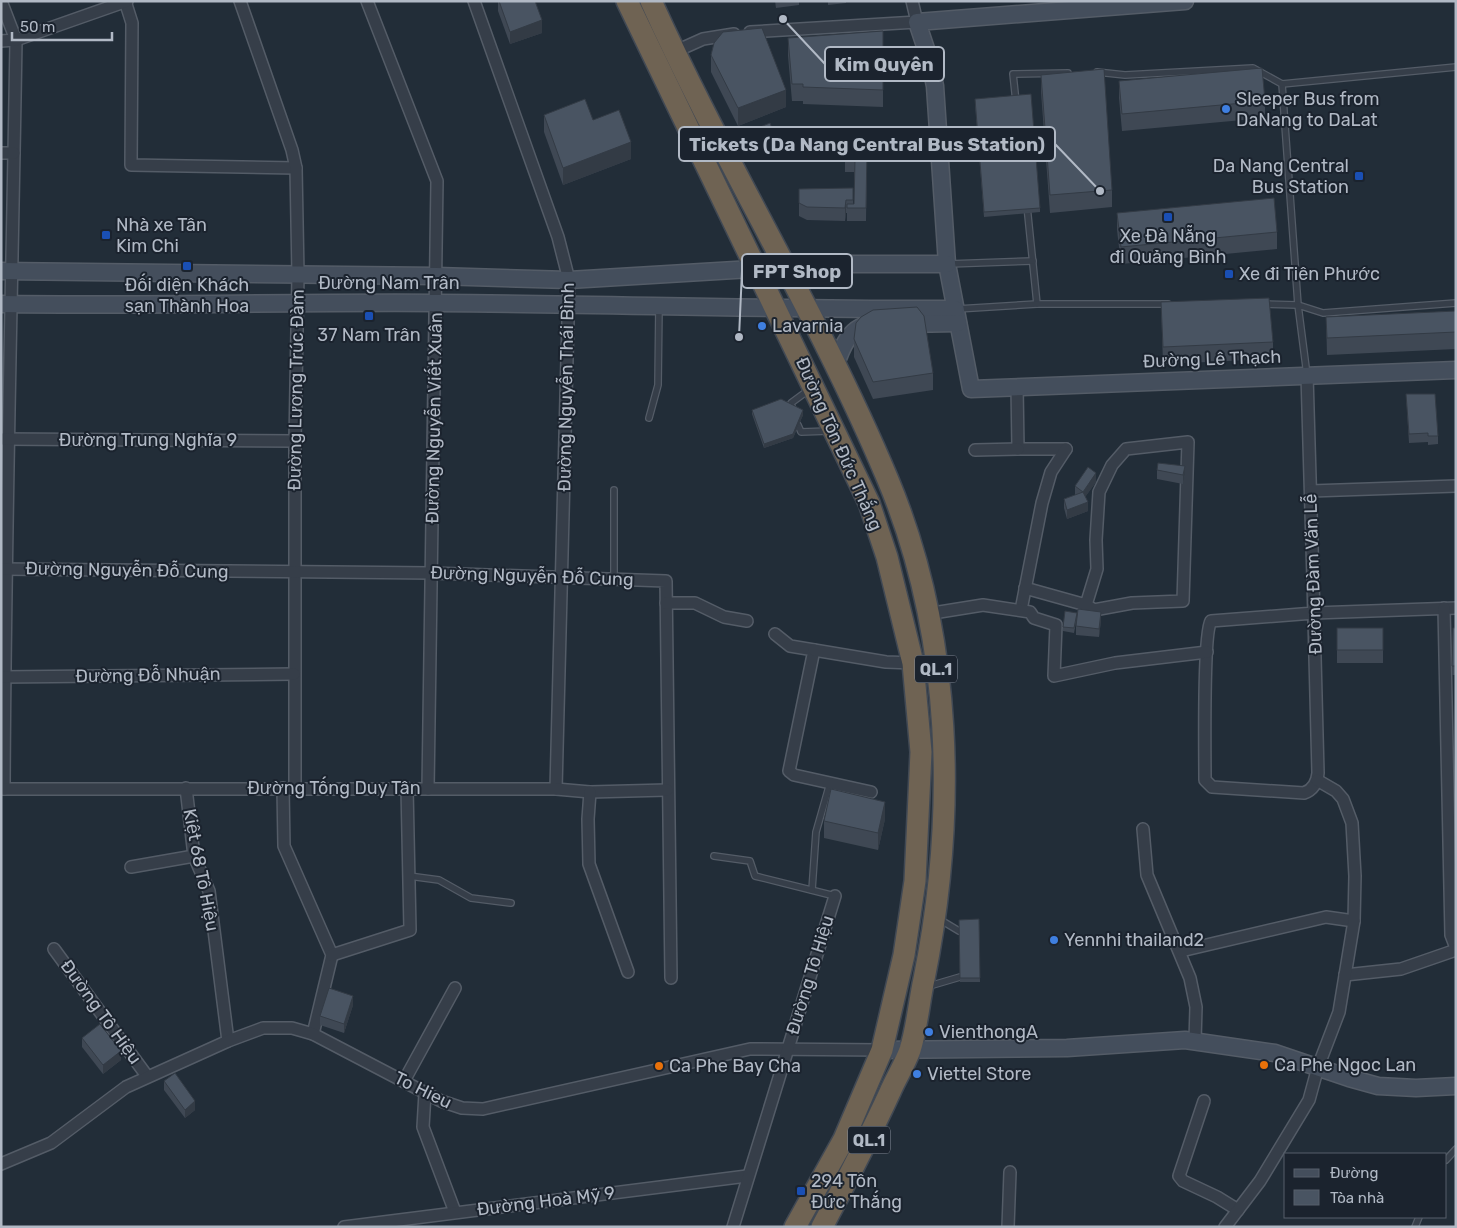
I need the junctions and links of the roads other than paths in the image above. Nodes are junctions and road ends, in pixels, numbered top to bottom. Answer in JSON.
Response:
{"nodes":[{"id":1,"x":2,"y":1,"type":"edge"},
{"id":2,"x":240,"y":1,"type":"edge"},
{"id":3,"x":367,"y":1,"type":"edge"},
{"id":4,"x":474,"y":1,"type":"edge"},
{"id":5,"x":627,"y":1,"type":"edge"},
{"id":6,"x":651,"y":1,"type":"edge"},
{"id":7,"x":912,"y":1,"type":"edge"},
{"id":8,"x":1185,"y":1,"type":"edge"},
{"id":9,"x":126,"y":2,"type":"edge"},
{"id":10,"x":917,"y":22,"type":"junction"},
{"id":11,"x":1,"y":40,"type":"edge"},
{"id":12,"x":16,"y":40,"type":"junction"},
{"id":13,"x":674,"y":52,"type":"junction"},
{"id":14,"x":1456,"y":67,"type":"edge"},
{"id":15,"x":1078,"y":72,"type":"edge"},
{"id":16,"x":1088,"y":72,"type":"edge"},
{"id":17,"x":1282,"y":84,"type":"junction"},
{"id":18,"x":1017,"y":113,"type":"edge"},
{"id":19,"x":1,"y":153,"type":"edge"},
{"id":20,"x":14,"y":153,"type":"junction"},
{"id":21,"x":296,"y":168,"type":"junction"},
{"id":22,"x":1026,"y":201,"type":"edge"},
{"id":23,"x":1033,"y":261,"type":"junction"},
{"id":24,"x":947,"y":264,"type":"junction"},
{"id":25,"x":786,"y":267,"type":"junction"},
{"id":26,"x":756,"y":269,"type":"junction"},
{"id":27,"x":7,"y":271,"type":"edge"},
{"id":28,"x":298,"y":275,"type":"junction"},
{"id":29,"x":437,"y":276,"type":"junction"},
{"id":30,"x":569,"y":280,"type":"junction"},
{"id":31,"x":297,"y":303,"type":"junction"},
{"id":32,"x":436,"y":303,"type":"junction"},
{"id":33,"x":1456,"y":303,"type":"edge"},
{"id":34,"x":7,"y":304,"type":"edge"},
{"id":35,"x":568,"y":304,"type":"junction"},
{"id":36,"x":1037,"y":304,"type":"junction"},
{"id":37,"x":1178,"y":304,"type":"edge"},
{"id":38,"x":1258,"y":304,"type":"edge"},
{"id":39,"x":1298,"y":305,"type":"junction"},
{"id":40,"x":659,"y":306,"type":"junction"},
{"id":41,"x":777,"y":309,"type":"junction"},
{"id":42,"x":808,"y":309,"type":"junction"},
{"id":43,"x":957,"y":316,"type":"junction"},
{"id":44,"x":835,"y":367,"type":"junction"},
{"id":45,"x":1456,"y":370,"type":"edge"},
{"id":46,"x":1307,"y":376,"type":"junction"},
{"id":47,"x":814,"y":386,"type":"junction"},
{"id":48,"x":1017,"y":386,"type":"junction"},
{"id":49,"x":794,"y":410,"type":"edge"},
{"id":50,"x":648,"y":418,"type":"dead end"},
{"id":51,"x":798,"y":425,"type":"edge"},
{"id":52,"x":835,"y":430,"type":"junction"},
{"id":53,"x":5,"y":439,"type":"edge"},
{"id":54,"x":295,"y":441,"type":"junction"},
{"id":55,"x":975,"y":450,"type":"dead end"},
{"id":56,"x":1018,"y":450,"type":"junction"},
{"id":57,"x":1456,"y":486,"type":"edge"},
{"id":58,"x":614,"y":490,"type":"dead end"},
{"id":59,"x":1311,"y":491,"type":"junction"},
{"id":60,"x":3,"y":569,"type":"edge"},
{"id":61,"x":294,"y":572,"type":"junction"},
{"id":62,"x":432,"y":573,"type":"junction"},
{"id":63,"x":562,"y":576,"type":"junction"},
{"id":64,"x":614,"y":578,"type":"junction"},
{"id":65,"x":1025,"y":588,"type":"junction"},
{"id":66,"x":666,"y":603,"type":"junction"},
{"id":67,"x":1086,"y":605,"type":"junction"},
{"id":68,"x":1444,"y":608,"type":"junction"},
{"id":69,"x":1456,"y":608,"type":"edge"},
{"id":70,"x":1021,"y":610,"type":"junction"},
{"id":71,"x":1314,"y":613,"type":"junction"},
{"id":72,"x":927,"y":614,"type":"junction"},
{"id":73,"x":747,"y":621,"type":"dead end"},
{"id":74,"x":775,"y":634,"type":"dead end"},
{"id":75,"x":814,"y":650,"type":"junction"},
{"id":76,"x":1207,"y":652,"type":"junction"},
{"id":77,"x":914,"y":662,"type":"junction"},
{"id":78,"x":294,"y":674,"type":"junction"},
{"id":79,"x":3,"y":677,"type":"edge"},
{"id":80,"x":1451,"y":720,"type":"edge"},
{"id":81,"x":1318,"y":776,"type":"junction"},
{"id":82,"x":830,"y":783,"type":"junction"},
{"id":83,"x":186,"y":788,"type":"junction"},
{"id":84,"x":289,"y":788,"type":"junction"},
{"id":85,"x":407,"y":788,"type":"junction"},
{"id":86,"x":3,"y":789,"type":"edge"},
{"id":87,"x":428,"y":789,"type":"junction"},
{"id":88,"x":556,"y":789,"type":"junction"},
{"id":89,"x":667,"y":790,"type":"junction"},
{"id":90,"x":590,"y":792,"type":"junction"},
{"id":91,"x":871,"y":792,"type":"dead end"},
{"id":92,"x":1143,"y":829,"type":"dead end"},
{"id":93,"x":919,"y":838,"type":"junction"},
{"id":94,"x":944,"y":838,"type":"junction"},
{"id":95,"x":1452,"y":838,"type":"edge"},
{"id":96,"x":194,"y":856,"type":"junction"},
{"id":97,"x":714,"y":856,"type":"dead end"},
{"id":98,"x":130,"y":867,"type":"dead end"},
{"id":99,"x":409,"y":876,"type":"junction"},
{"id":100,"x":812,"y":890,"type":"junction"},
{"id":101,"x":835,"y":896,"type":"joint"},
{"id":102,"x":511,"y":903,"type":"dead end"},
{"id":103,"x":935,"y":916,"type":"junction"},
{"id":104,"x":1354,"y":921,"type":"junction"},
{"id":105,"x":959,"y":931,"type":"edge"},
{"id":106,"x":54,"y":949,"type":"dead end"},
{"id":107,"x":1456,"y":949,"type":"edge"},
{"id":108,"x":1181,"y":951,"type":"junction"},
{"id":109,"x":332,"y":956,"type":"junction"},
{"id":110,"x":628,"y":972,"type":"dead end"},
{"id":111,"x":1345,"y":974,"type":"junction"},
{"id":112,"x":960,"y":977,"type":"edge"},
{"id":113,"x":671,"y":978,"type":"dead end"},
{"id":114,"x":455,"y":988,"type":"dead end"},
{"id":115,"x":922,"y":989,"type":"junction"},
{"id":116,"x":313,"y":1034,"type":"junction"},
{"id":117,"x":228,"y":1041,"type":"junction"},
{"id":118,"x":1195,"y":1041,"type":"junction"},
{"id":119,"x":787,"y":1049,"type":"junction"},
{"id":120,"x":882,"y":1050,"type":"junction"},
{"id":121,"x":910,"y":1050,"type":"junction"},
{"id":122,"x":1318,"y":1067,"type":"junction"},
{"id":123,"x":147,"y":1076,"type":"junction"},
{"id":124,"x":404,"y":1081,"type":"junction"},
{"id":125,"x":1456,"y":1086,"type":"edge"},
{"id":126,"x":425,"y":1093,"type":"junction"},
{"id":127,"x":1204,"y":1101,"type":"dead end"},
{"id":128,"x":1456,"y":1149,"type":"edge"},
{"id":129,"x":1447,"y":1159,"type":"edge"},
{"id":130,"x":1,"y":1164,"type":"edge"},
{"id":131,"x":1010,"y":1172,"type":"dead end"},
{"id":132,"x":748,"y":1176,"type":"junction"},
{"id":133,"x":1238,"y":1210,"type":"junction"},
{"id":134,"x":455,"y":1212,"type":"junction"},
{"id":135,"x":344,"y":1227,"type":"edge"},
{"id":136,"x":733,"y":1227,"type":"edge"},
{"id":137,"x":795,"y":1227,"type":"edge"},
{"id":138,"x":822,"y":1227,"type":"edge"},
{"id":139,"x":1008,"y":1227,"type":"edge"},
{"id":140,"x":1225,"y":1227,"type":"edge"}],
"edges":[{"from":1,"to":12,"type":"street"},
{"from":2,"to":21,"type":"street","name":"Đường Lương Trúc Đàm"},
{"from":3,"to":29,"type":"street","name":"Đường Nguyễn Viết Xuân"},
{"from":4,"to":30,"type":"street","name":"Đường Nguyễn Thái Bình"},
{"from":5,"to":26,"type":"highway","name":"Đường Tôn Đức Thắng","number":"QL.1"},
{"from":6,"to":13,"type":"highway","name":"Đường Tôn Đức Thắng","number":"QL.1"},
{"from":7,"to":10,"type":"street"},
{"from":8,"to":10,"type":"street"},
{"from":9,"to":12,"type":"street"},
{"from":9,"to":21,"type":"street"},
{"from":10,"to":13,"type":"street"},
{"from":10,"to":24,"type":"street"},
{"from":11,"to":12,"type":"street"},
{"from":12,"to":20,"type":"street"},
{"from":13,"to":25,"type":"highway","name":"Đường Tôn Đức Thắng","number":"QL.1"},
{"from":14,"to":17,"type":"lane"},
{"from":15,"to":18,"type":"lane"},
{"from":16,"to":17,"type":"lane"},
{"from":17,"to":39,"type":"lane"},
{"from":19,"to":20,"type":"street"},
{"from":20,"to":27,"type":"street"},
{"from":21,"to":28,"type":"street","name":"Đường Lương Trúc Đàm"},
{"from":22,"to":23,"type":"lane"},
{"from":23,"to":24,"type":"lane"},
{"from":23,"to":36,"type":"lane"},
{"from":24,"to":25,"type":"street"},
{"from":24,"to":43,"type":"street"},
{"from":25,"to":26,"type":"street","name":"Đường Nam Trân"},
{"from":25,"to":42,"type":"highway","name":"Đường Tôn Đức Thắng","number":"QL.1"},
{"from":26,"to":30,"type":"street","name":"Đường Nam Trân"},
{"from":26,"to":41,"type":"highway","name":"Đường Tôn Đức Thắng","number":"QL.1"},
{"from":27,"to":28,"type":"street","name":"Đường Nam Trân"},
{"from":27,"to":34,"type":"street"},
{"from":28,"to":29,"type":"street","name":"Đường Nam Trân"},
{"from":28,"to":31,"type":"street","name":"Đường Lương Trúc Đàm"},
{"from":29,"to":30,"type":"street","name":"Đường Nam Trân"},
{"from":29,"to":32,"type":"street","name":"Đường Nguyễn Viết Xuân"},
{"from":30,"to":35,"type":"street","name":"Đường Nguyễn Thái Bình"},
{"from":31,"to":32,"type":"street","name":"Đường Nam Trân"},
{"from":31,"to":34,"type":"street","name":"Đường Nam Trân"},
{"from":31,"to":54,"type":"street","name":"Đường Lương Trúc Đàm"},
{"from":32,"to":35,"type":"street","name":"Đường Nam Trân"},
{"from":32,"to":62,"type":"street","name":"Đường Nguyễn Viết Xuân"},
{"from":33,"to":39,"type":"lane"},
{"from":34,"to":53,"type":"street"},
{"from":35,"to":40,"type":"street","name":"Đường Nam Trân"},
{"from":35,"to":63,"type":"street","name":"Đường Nguyễn Thái Bình"},
{"from":36,"to":37,"type":"lane"},
{"from":36,"to":43,"type":"lane"},
{"from":38,"to":39,"type":"lane"},
{"from":39,"to":46,"type":"lane"},
{"from":40,"to":41,"type":"street","name":"Đường Nam Trân"},
{"from":40,"to":50,"type":"lane"},
{"from":41,"to":42,"type":"street","name":"Đường Nam Trân"},
{"from":41,"to":47,"type":"highway","name":"Đường Tôn Đức Thắng","number":"QL.1"},
{"from":42,"to":43,"type":"street"},
{"from":42,"to":44,"type":"highway","name":"Đường Tôn Đức Thắng","number":"QL.1"},
{"from":43,"to":44,"type":"street"},
{"from":43,"to":48,"type":"street","name":"Đường Lê Thạch"},
{"from":44,"to":72,"type":"highway","name":"Đường Tôn Đức Thắng","number":"QL.1"},
{"from":45,"to":46,"type":"street","name":"Đường Lê Thạch"},
{"from":46,"to":48,"type":"street","name":"Đường Lê Thạch"},
{"from":46,"to":59,"type":"street","name":"Đường Đàm Văn Lễ"},
{"from":47,"to":49,"type":"lane"},
{"from":47,"to":52,"type":"highway","name":"Đường Tôn Đức Thắng","number":"QL.1"},
{"from":48,"to":56,"type":"street"},
{"from":51,"to":52,"type":"lane"},
{"from":52,"to":77,"type":"highway","name":"Đường Tôn Đức Thắng","number":"QL.1"},
{"from":53,"to":54,"type":"street","name":"Đường Trung Nghĩa 9"},
{"from":53,"to":60,"type":"street"},
{"from":54,"to":61,"type":"street","name":"Đường Lương Trúc Đàm"},
{"from":55,"to":56,"type":"street"},
{"from":56,"to":65,"type":"street"},
{"from":57,"to":59,"type":"street"},
{"from":58,"to":64,"type":"lane"},
{"from":59,"to":71,"type":"street","name":"Đường Đàm Văn Lễ"},
{"from":60,"to":61,"type":"street","name":"Đường Nguyễn Đỗ Cung"},
{"from":60,"to":79,"type":"street"},
{"from":61,"to":62,"type":"street","name":"Đường Nguyễn Đỗ Cung"},
{"from":61,"to":78,"type":"street","name":"Đường Lương Trúc Đàm"},
{"from":62,"to":63,"type":"street","name":"Đường Nguyễn Đỗ Cung"},
{"from":62,"to":87,"type":"street","name":"Đường Nguyễn Viết Xuân"},
{"from":63,"to":64,"type":"street","name":"Đường Nguyễn Đỗ Cung"},
{"from":63,"to":88,"type":"street","name":"Đường Nguyễn Thái Bình"},
{"from":64,"to":66,"type":"street","name":"Đường Nguyễn Đỗ Cung"},
{"from":65,"to":67,"type":"street"},
{"from":65,"to":70,"type":"street"},
{"from":66,"to":73,"type":"street"},
{"from":66,"to":89,"type":"street","name":"Đường Nguyễn Đỗ Cung"},
{"from":67,"to":67,"type":"street"},
{"from":68,"to":69,"type":"street"},
{"from":68,"to":71,"type":"street"},
{"from":68,"to":80,"type":"street"},
{"from":70,"to":72,"type":"street"},
{"from":70,"to":76,"type":"street"},
{"from":71,"to":76,"type":"street"},
{"from":71,"to":81,"type":"street","name":"Đường Đàm Văn Lễ"},
{"from":72,"to":94,"type":"highway","name":"Đường Tôn Đức Thắng","number":"QL.1"},
{"from":74,"to":75,"type":"street"},
{"from":75,"to":77,"type":"street"},
{"from":75,"to":82,"type":"street"},
{"from":76,"to":81,"type":"street"},
{"from":77,"to":93,"type":"highway","name":"Đường Tôn Đức Thắng","number":"QL.1"},
{"from":78,"to":79,"type":"street","name":"Đường Đỗ Nhuận"},
{"from":78,"to":84,"type":"street","name":"Đường Lương Trúc Đàm"},
{"from":79,"to":86,"type":"street"},
{"from":80,"to":95,"type":"street"},
{"from":81,"to":104,"type":"street"},
{"from":82,"to":91,"type":"street"},
{"from":82,"to":100,"type":"lane"},
{"from":83,"to":84,"type":"street","name":"Đường Tống Duy Tân"},
{"from":83,"to":86,"type":"street","name":"Đường Tống Duy Tân"},
{"from":83,"to":96,"type":"street","name":"Kiệt 68 Tô Hiệu"},
{"from":84,"to":85,"type":"street","name":"Đường Tống Duy Tân"},
{"from":84,"to":109,"type":"street","name":"Đường Lương Trúc Đàm"},
{"from":85,"to":87,"type":"street","name":"Đường Tống Duy Tân"},
{"from":85,"to":99,"type":"street"},
{"from":87,"to":88,"type":"street","name":"Đường Tống Duy Tân"},
{"from":88,"to":90,"type":"street","name":"Đường Tống Duy Tân"},
{"from":89,"to":90,"type":"street","name":"Đường Tống Duy Tân"},
{"from":89,"to":113,"type":"street","name":"Đường Nguyễn Đỗ Cung"},
{"from":90,"to":110,"type":"street"},
{"from":92,"to":108,"type":"street"},
{"from":93,"to":94,"type":"highway"},
{"from":93,"to":120,"type":"highway","name":"Đường Tôn Đức Thắng","number":"QL.1"},
{"from":94,"to":103,"type":"highway","name":"Đường Tôn Đức Thắng","number":"QL.1"},
{"from":95,"to":107,"type":"street"},
{"from":96,"to":98,"type":"street"},
{"from":96,"to":117,"type":"street","name":"Kiệt 68 Tô Hiệu"},
{"from":97,"to":100,"type":"lane"},
{"from":99,"to":102,"type":"lane"},
{"from":99,"to":109,"type":"street"},
{"from":100,"to":101,"type":"lane"},
{"from":101,"to":119,"type":"street","name":"Đường Tô Hiệu"},
{"from":103,"to":105,"type":"lane"},
{"from":103,"to":115,"type":"highway","name":"Đường Tôn Đức Thắng","number":"QL.1"},
{"from":104,"to":108,"type":"street"},
{"from":104,"to":111,"type":"street"},
{"from":106,"to":123,"type":"street","name":"Đường Tô Hiệu"},
{"from":107,"to":111,"type":"street"},
{"from":108,"to":118,"type":"street"},
{"from":109,"to":116,"type":"street"},
{"from":111,"to":122,"type":"street"},
{"from":112,"to":115,"type":"lane"},
{"from":114,"to":124,"type":"street"},
{"from":115,"to":121,"type":"highway","name":"Đường Tôn Đức Thắng","number":"QL.1"},
{"from":116,"to":117,"type":"street","name":"To Hieu"},
{"from":116,"to":124,"type":"street","name":"To Hieu"},
{"from":117,"to":123,"type":"street","name":"To Hieu"},
{"from":118,"to":121,"type":"street"},
{"from":118,"to":122,"type":"street"},
{"from":119,"to":120,"type":"street","name":"To Hieu"},
{"from":119,"to":126,"type":"street","name":"To Hieu"},
{"from":119,"to":132,"type":"street","name":"Đường Tô Hiệu"},
{"from":120,"to":121,"type":"street"},
{"from":120,"to":137,"type":"highway","name":"Đường Tôn Đức Thắng","number":"QL.1"},
{"from":121,"to":138,"type":"highway","name":"Đường Tôn Đức Thắng","number":"QL.1"},
{"from":122,"to":125,"type":"street"},
{"from":122,"to":133,"type":"street"},
{"from":123,"to":130,"type":"street","name":"To Hieu"},
{"from":124,"to":126,"type":"street","name":"To Hieu"},
{"from":126,"to":134,"type":"street"},
{"from":127,"to":133,"type":"street"},
{"from":128,"to":129,"type":"lane"},
{"from":131,"to":139,"type":"street"},
{"from":132,"to":134,"type":"street","name":"Đường Hoà Mỹ 9"},
{"from":132,"to":136,"type":"street","name":"Đường Tô Hiệu"},
{"from":133,"to":140,"type":"street"},
{"from":134,"to":135,"type":"street","name":"Đường Hoà Mỹ 9"}]}
